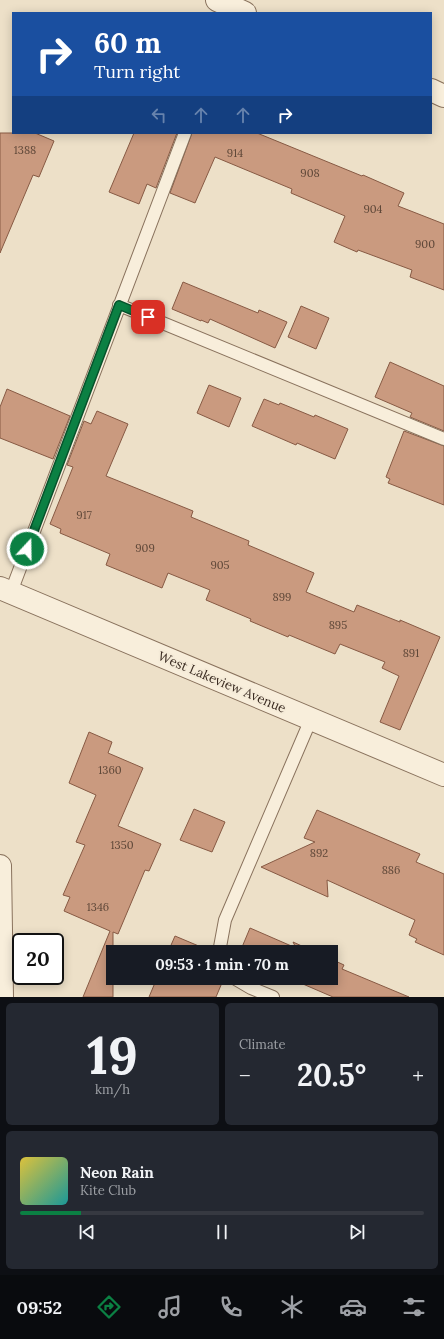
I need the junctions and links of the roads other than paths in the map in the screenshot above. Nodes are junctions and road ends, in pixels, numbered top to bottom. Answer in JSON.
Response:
{"nodes":[{"id":1,"x":432,"y":90,"type":"edge"},
{"id":2,"x":444,"y":96,"type":"edge"},
{"id":3,"x":185,"y":134,"type":"edge"},
{"id":4,"x":119,"y":305,"type":"junction"},
{"id":5,"x":444,"y":439,"type":"edge"},
{"id":6,"x":5,"y":590,"type":"edge"},
{"id":7,"x":311,"y":720,"type":"junction"},
{"id":8,"x":444,"y":775,"type":"edge"},
{"id":9,"x":0,"y":866,"type":"edge"},
{"id":10,"x":220,"y":945,"type":"edge"},
{"id":11,"x":246,"y":985,"type":"edge"},
{"id":12,"x":2,"y":997,"type":"edge"},
{"id":13,"x":273,"y":997,"type":"edge"}],
"edges":[{"from":1,"to":2,"type":"street"},
{"from":3,"to":4,"type":"lane"},
{"from":4,"to":5,"type":"lane"},
{"from":4,"to":6,"type":"lane"},
{"from":6,"to":7,"type":"street","name":"West Lakeview Avenue"},
{"from":7,"to":8,"type":"street","name":"West Lakeview Avenue"},
{"from":7,"to":10,"type":"lane"},
{"from":9,"to":12,"type":"street"},
{"from":11,"to":13,"type":"lane"}]}
